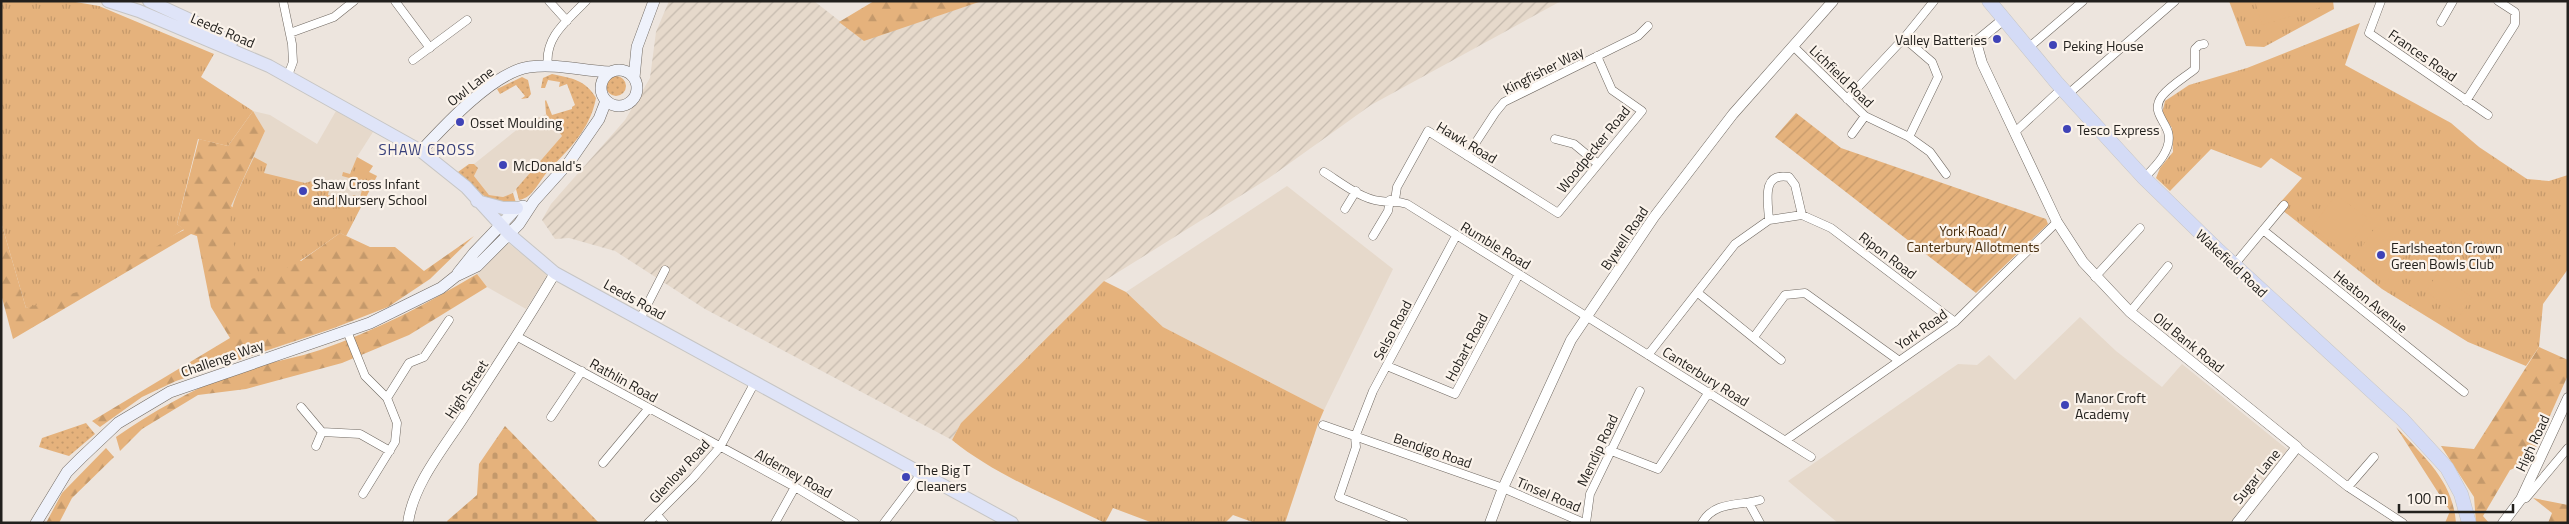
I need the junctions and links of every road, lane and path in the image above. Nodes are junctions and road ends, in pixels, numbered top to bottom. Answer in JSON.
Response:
{"nodes":[{"id":1,"x":108,"y":1,"type":"edge"},
{"id":2,"x":149,"y":1,"type":"edge"},
{"id":3,"x":283,"y":1,"type":"edge"},
{"id":4,"x":354,"y":1,"type":"edge"},
{"id":5,"x":395,"y":1,"type":"edge"},
{"id":6,"x":549,"y":1,"type":"edge"},
{"id":7,"x":586,"y":1,"type":"edge"},
{"id":8,"x":654,"y":1,"type":"edge"},
{"id":9,"x":1934,"y":1,"type":"edge"},
{"id":10,"x":1989,"y":1,"type":"edge"},
{"id":11,"x":2083,"y":1,"type":"edge"},
{"id":12,"x":2176,"y":1,"type":"edge"},
{"id":13,"x":2381,"y":1,"type":"edge"},
{"id":14,"x":2453,"y":1,"type":"edge"},
{"id":15,"x":2498,"y":1,"type":"edge"},
{"id":16,"x":1829,"y":2,"type":"edge"},
{"id":17,"x":2004,"y":19,"type":"junction"},
{"id":18,"x":468,"y":20,"type":"dead end"},
{"id":19,"x":567,"y":21,"type":"junction"},
{"id":20,"x":2441,"y":22,"type":"dead end"},
{"id":21,"x":1648,"y":26,"type":"dead end"},
{"id":22,"x":290,"y":33,"type":"junction"},
{"id":23,"x":1904,"y":38,"type":"junction"},
{"id":24,"x":2204,"y":44,"type":"dead end"},
{"id":25,"x":1793,"y":46,"type":"junction"},
{"id":26,"x":430,"y":48,"type":"junction"},
{"id":27,"x":637,"y":48,"type":"junction"},
{"id":28,"x":2027,"y":49,"type":"junction"},
{"id":29,"x":1597,"y":56,"type":"junction"},
{"id":30,"x":412,"y":60,"type":"dead end"},
{"id":31,"x":269,"y":66,"type":"junction"},
{"id":32,"x":548,"y":66,"type":"junction"},
{"id":33,"x":623,"y":70,"type":"junction"},
{"id":34,"x":585,"y":71,"type":"junction"},
{"id":35,"x":610,"y":72,"type":"junction"},
{"id":36,"x":287,"y":78,"type":"junction"},
{"id":37,"x":634,"y":78,"type":"junction"},
{"id":38,"x":600,"y":88,"type":"junction"},
{"id":39,"x":2062,"y":94,"type":"junction"},
{"id":40,"x":1847,"y":99,"type":"junction"},
{"id":41,"x":2466,"y":100,"type":"junction"},
{"id":42,"x":611,"y":104,"type":"junction"},
{"id":43,"x":2488,"y":115,"type":"dead end"},
{"id":44,"x":1865,"y":116,"type":"junction"},
{"id":45,"x":2015,"y":132,"type":"junction"},
{"id":46,"x":1852,"y":134,"type":"dead end"},
{"id":47,"x":435,"y":136,"type":"junction"},
{"id":48,"x":1909,"y":137,"type":"junction"},
{"id":49,"x":1555,"y":138,"type":"dead end"},
{"id":50,"x":403,"y":141,"type":"junction"},
{"id":51,"x":421,"y":151,"type":"junction"},
{"id":52,"x":1467,"y":156,"type":"junction"},
{"id":53,"x":1598,"y":164,"type":"junction"},
{"id":54,"x":1324,"y":172,"type":"dead end"},
{"id":55,"x":1946,"y":174,"type":"dead end"},
{"id":56,"x":2144,"y":178,"type":"junction"},
{"id":57,"x":1356,"y":191,"type":"junction"},
{"id":58,"x":1393,"y":200,"type":"junction"},
{"id":59,"x":477,"y":201,"type":"junction"},
{"id":60,"x":534,"y":201,"type":"junction"},
{"id":61,"x":2284,"y":205,"type":"dead end"},
{"id":62,"x":517,"y":208,"type":"junction"},
{"id":63,"x":1345,"y":209,"type":"dead end"},
{"id":64,"x":1558,"y":213,"type":"joint"},
{"id":65,"x":1802,"y":215,"type":"junction"},
{"id":66,"x":1769,"y":220,"type":"junction"},
{"id":67,"x":2057,"y":222,"type":"junction"},
{"id":68,"x":2140,"y":228,"type":"dead end"},
{"id":69,"x":2263,"y":230,"type":"junction"},
{"id":70,"x":505,"y":231,"type":"junction"},
{"id":71,"x":1373,"y":236,"type":"dead end"},
{"id":72,"x":1456,"y":236,"type":"junction"},
{"id":73,"x":2234,"y":265,"type":"junction"},
{"id":74,"x":2168,"y":266,"type":"dead end"},
{"id":75,"x":665,"y":270,"type":"dead end"},
{"id":76,"x":555,"y":272,"type":"junction"},
{"id":77,"x":1519,"y":274,"type":"junction"},
{"id":78,"x":2095,"y":277,"type":"junction"},
{"id":79,"x":1698,"y":293,"type":"junction"},
{"id":80,"x":2130,"y":312,"type":"junction"},
{"id":81,"x":1587,"y":317,"type":"junction"},
{"id":82,"x":640,"y":319,"type":"junction"},
{"id":83,"x":448,"y":320,"type":"dead end"},
{"id":84,"x":1955,"y":322,"type":"junction"},
{"id":85,"x":347,"y":332,"type":"junction"},
{"id":86,"x":516,"y":336,"type":"junction"},
{"id":87,"x":1754,"y":337,"type":"junction"},
{"id":88,"x":1648,"y":354,"type":"junction"},
{"id":89,"x":1781,"y":360,"type":"dead end"},
{"id":90,"x":1898,"y":360,"type":"junction"},
{"id":91,"x":1387,"y":366,"type":"junction"},
{"id":92,"x":582,"y":371,"type":"junction"},
{"id":93,"x":755,"y":382,"type":"junction"},
{"id":94,"x":1640,"y":391,"type":"dead end"},
{"id":95,"x":1710,"y":392,"type":"junction"},
{"id":96,"x":2464,"y":392,"type":"dead end"},
{"id":97,"x":387,"y":398,"type":"junction"},
{"id":98,"x":2568,"y":398,"type":"edge"},
{"id":99,"x":301,"y":407,"type":"dead end"},
{"id":100,"x":649,"y":408,"type":"junction"},
{"id":101,"x":551,"y":416,"type":"dead end"},
{"id":102,"x":1324,"y":425,"type":"dead end"},
{"id":103,"x":322,"y":432,"type":"junction"},
{"id":104,"x":1354,"y":437,"type":"junction"},
{"id":105,"x":1786,"y":440,"type":"junction"},
{"id":106,"x":316,"y":446,"type":"dead end"},
{"id":107,"x":720,"y":447,"type":"junction"},
{"id":108,"x":2298,"y":447,"type":"junction"},
{"id":109,"x":2568,"y":448,"type":"edge"},
{"id":110,"x":1610,"y":450,"type":"junction"},
{"id":111,"x":390,"y":451,"type":"junction"},
{"id":112,"x":2374,"y":456,"type":"dead end"},
{"id":113,"x":1811,"y":457,"type":"dead end"},
{"id":114,"x":603,"y":463,"type":"dead end"},
{"id":115,"x":921,"y":474,"type":"junction"},
{"id":116,"x":795,"y":487,"type":"junction"},
{"id":117,"x":2348,"y":487,"type":"junction"},
{"id":118,"x":1503,"y":488,"type":"junction"},
{"id":119,"x":363,"y":494,"type":"dead end"},
{"id":120,"x":2521,"y":499,"type":"junction"},
{"id":121,"x":1760,"y":500,"type":"dead end"},
{"id":122,"x":1749,"y":503,"type":"junction"},
{"id":123,"x":656,"y":515,"type":"junction"},
{"id":124,"x":36,"y":523,"type":"edge"},
{"id":125,"x":408,"y":523,"type":"edge"},
{"id":126,"x":648,"y":523,"type":"edge"},
{"id":127,"x":664,"y":523,"type":"edge"},
{"id":128,"x":775,"y":523,"type":"edge"},
{"id":129,"x":855,"y":523,"type":"edge"},
{"id":130,"x":884,"y":523,"type":"edge"},
{"id":131,"x":1012,"y":523,"type":"edge"},
{"id":132,"x":1404,"y":523,"type":"edge"},
{"id":133,"x":1490,"y":523,"type":"edge"},
{"id":134,"x":1585,"y":523,"type":"edge"},
{"id":135,"x":1702,"y":523,"type":"edge"},
{"id":136,"x":1760,"y":523,"type":"edge"},
{"id":137,"x":2237,"y":523,"type":"edge"},
{"id":138,"x":2403,"y":523,"type":"edge"},
{"id":139,"x":2468,"y":523,"type":"edge"},
{"id":140,"x":2503,"y":523,"type":"edge"}],
"edges":[{"from":1,"to":31,"type":"main road","name":"Leeds Road"},
{"from":2,"to":31,"type":"main road","name":"Leeds Road"},
{"from":3,"to":22,"type":"street"},
{"from":4,"to":22,"type":"street"},
{"from":5,"to":26,"type":"street"},
{"from":6,"to":19,"type":"street"},
{"from":7,"to":19,"type":"street"},
{"from":8,"to":27,"type":"main road"},
{"from":9,"to":23,"type":"street"},
{"from":10,"to":17,"type":"highway","name":"Wakefield Road"},
{"from":11,"to":28,"type":"street"},
{"from":12,"to":39,"type":"street"},
{"from":13,"to":41,"type":"street","name":"Frances Road"},
{"from":14,"to":20,"type":"street"},
{"from":15,"to":41,"type":"street"},
{"from":16,"to":25,"type":"street","name":"Bywell Road"},
{"from":17,"to":28,"type":"highway","name":"Wakefield Road"},
{"from":17,"to":45,"type":"street","name":"Old Bank Road"},
{"from":18,"to":26,"type":"street"},
{"from":19,"to":32,"type":"street"},
{"from":21,"to":29,"type":"street","name":"Kingfisher Way"},
{"from":22,"to":36,"type":"street"},
{"from":23,"to":40,"type":"street"},
{"from":23,"to":48,"type":"street"},
{"from":24,"to":56,"type":"street"},
{"from":25,"to":40,"type":"street","name":"Lichfield Road"},
{"from":25,"to":81,"type":"street","name":"Bywell Road"},
{"from":26,"to":30,"type":"street"},
{"from":27,"to":33,"type":"main road"},
{"from":27,"to":37,"type":"main road"},
{"from":28,"to":39,"type":"highway","name":"Wakefield Road"},
{"from":29,"to":52,"type":"street","name":"Kingfisher Way"},
{"from":29,"to":53,"type":"street","name":"Woodpecker Road"},
{"from":31,"to":36,"type":"main road","name":"Leeds Road"},
{"from":32,"to":34,"type":"main road","name":"Owl Lane"},
{"from":32,"to":47,"type":"main road","name":"Owl Lane"},
{"from":33,"to":35,"type":"main road"},
{"from":33,"to":37,"type":"main road"},
{"from":34,"to":35,"type":"main road","name":"Owl Lane"},
{"from":34,"to":38,"type":"main road"},
{"from":35,"to":38,"type":"main road"},
{"from":36,"to":50,"type":"main road","name":"Leeds Road"},
{"from":37,"to":42,"type":"main road"},
{"from":38,"to":42,"type":"main road"},
{"from":39,"to":45,"type":"street"},
{"from":39,"to":56,"type":"highway","name":"Wakefield Road"},
{"from":40,"to":44,"type":"street","name":"Lichfield Road"},
{"from":41,"to":43,"type":"street","name":"Frances Road"},
{"from":42,"to":60,"type":"main road"},
{"from":44,"to":46,"type":"street"},
{"from":44,"to":48,"type":"street","name":"Lichfield Road"},
{"from":45,"to":67,"type":"street","name":"Old Bank Road"},
{"from":47,"to":50,"type":"main road"},
{"from":47,"to":51,"type":"main road","name":"Owl Lane"},
{"from":48,"to":55,"type":"street","name":"Lichfield Road"},
{"from":49,"to":53,"type":"street"},
{"from":50,"to":51,"type":"main road","name":"Leeds Road"},
{"from":51,"to":59,"type":"main road","name":"Leeds Road"},
{"from":52,"to":58,"type":"street","name":"Hawk Road"},
{"from":52,"to":64,"type":"street","name":"Hawk Road"},
{"from":53,"to":64,"type":"street","name":"Woodpecker Road"},
{"from":54,"to":57,"type":"street","name":"Rumble Road"},
{"from":56,"to":73,"type":"highway","name":"Wakefield Road"},
{"from":57,"to":58,"type":"street","name":"Rumble Road"},
{"from":57,"to":63,"type":"street"},
{"from":58,"to":71,"type":"street"},
{"from":58,"to":72,"type":"street","name":"Rumble Road"},
{"from":59,"to":62,"type":"main road"},
{"from":59,"to":70,"type":"main road","name":"Leeds Road"},
{"from":60,"to":62,"type":"main road"},
{"from":60,"to":70,"type":"main road"},
{"from":61,"to":69,"type":"street"},
{"from":62,"to":70,"type":"main road"},
{"from":65,"to":66,"type":"street"},
{"from":65,"to":66,"type":"street"},
{"from":65,"to":84,"type":"street","name":"Ripon Road"},
{"from":66,"to":79,"type":"street"},
{"from":67,"to":78,"type":"street","name":"Old Bank Road"},
{"from":67,"to":84,"type":"street","name":"York Road"},
{"from":68,"to":78,"type":"street"},
{"from":69,"to":73,"type":"street"},
{"from":69,"to":96,"type":"street","name":"Heaton Avenue"},
{"from":70,"to":76,"type":"main road","name":"Leeds Road"},
{"from":70,"to":85,"type":"main road","name":"Challenge Way"},
{"from":72,"to":77,"type":"street","name":"Rumble Road"},
{"from":72,"to":91,"type":"street","name":"Selso Road"},
{"from":73,"to":139,"type":"highway","name":"Wakefield Road"},
{"from":74,"to":80,"type":"street"},
{"from":75,"to":82,"type":"street"},
{"from":76,"to":82,"type":"main road","name":"Leeds Road"},
{"from":76,"to":86,"type":"street","name":"High Street"},
{"from":77,"to":81,"type":"street","name":"Rumble Road"},
{"from":77,"to":91,"type":"street","name":"Hobart Road"},
{"from":78,"to":80,"type":"street","name":"Old Bank Road"},
{"from":79,"to":87,"type":"street"},
{"from":79,"to":88,"type":"street"},
{"from":80,"to":108,"type":"street","name":"Old Bank Road"},
{"from":81,"to":88,"type":"street","name":"Canterbury Road"},
{"from":81,"to":118,"type":"street","name":"Bywell Road"},
{"from":82,"to":93,"type":"main road","name":"Leeds Road"},
{"from":83,"to":97,"type":"street"},
{"from":84,"to":90,"type":"street","name":"York Road"},
{"from":85,"to":97,"type":"street"},
{"from":85,"to":124,"type":"main road","name":"Challenge Way"},
{"from":86,"to":92,"type":"street","name":"Rathlin Road"},
{"from":86,"to":125,"type":"street","name":"High Street"},
{"from":87,"to":89,"type":"street"},
{"from":87,"to":90,"type":"street"},
{"from":88,"to":95,"type":"street","name":"Canterbury Road"},
{"from":90,"to":105,"type":"street","name":"York Road"},
{"from":91,"to":104,"type":"street","name":"Selso Road"},
{"from":92,"to":100,"type":"street","name":"Rathlin Road"},
{"from":92,"to":101,"type":"street"},
{"from":93,"to":107,"type":"street","name":"Glenlow Road"},
{"from":93,"to":115,"type":"main road","name":"Leeds Road"},
{"from":94,"to":110,"type":"street","name":"Mendip Road"},
{"from":95,"to":105,"type":"street","name":"Canterbury Road"},
{"from":95,"to":110,"type":"street"},
{"from":97,"to":111,"type":"street"},
{"from":98,"to":120,"type":"street","name":"High Road"},
{"from":99,"to":103,"type":"street"},
{"from":100,"to":107,"type":"street","name":"Rathlin Road"},
{"from":100,"to":114,"type":"street"},
{"from":102,"to":104,"type":"street","name":"Bendigo Road"},
{"from":103,"to":106,"type":"street"},
{"from":103,"to":111,"type":"street"},
{"from":104,"to":118,"type":"street","name":"Bendigo Road"},
{"from":104,"to":132,"type":"street","name":"Selso Road"},
{"from":105,"to":113,"type":"street","name":"Canterbury Road"},
{"from":107,"to":116,"type":"street","name":"Alderney Road"},
{"from":107,"to":123,"type":"street","name":"Glenlow Road"},
{"from":108,"to":117,"type":"street","name":"Old Bank Road"},
{"from":108,"to":137,"type":"street","name":"Sugar Lane"},
{"from":109,"to":120,"type":"street"},
{"from":110,"to":134,"type":"street","name":"Mendip Road"},
{"from":111,"to":119,"type":"street"},
{"from":112,"to":117,"type":"street"},
{"from":115,"to":130,"type":"street"},
{"from":115,"to":131,"type":"main road","name":"Leeds Road"},
{"from":116,"to":128,"type":"street"},
{"from":116,"to":129,"type":"street","name":"Alderney Road"},
{"from":117,"to":138,"type":"street","name":"Old Bank Road"},
{"from":118,"to":133,"type":"street","name":"Bywell Road"},
{"from":118,"to":134,"type":"street","name":"Tinsel Road"},
{"from":120,"to":140,"type":"street","name":"High Road"},
{"from":121,"to":122,"type":"street"},
{"from":122,"to":135,"type":"street"},
{"from":122,"to":136,"type":"street"},
{"from":123,"to":126,"type":"street","name":"Glenlow Road"},
{"from":123,"to":127,"type":"street"}]}
